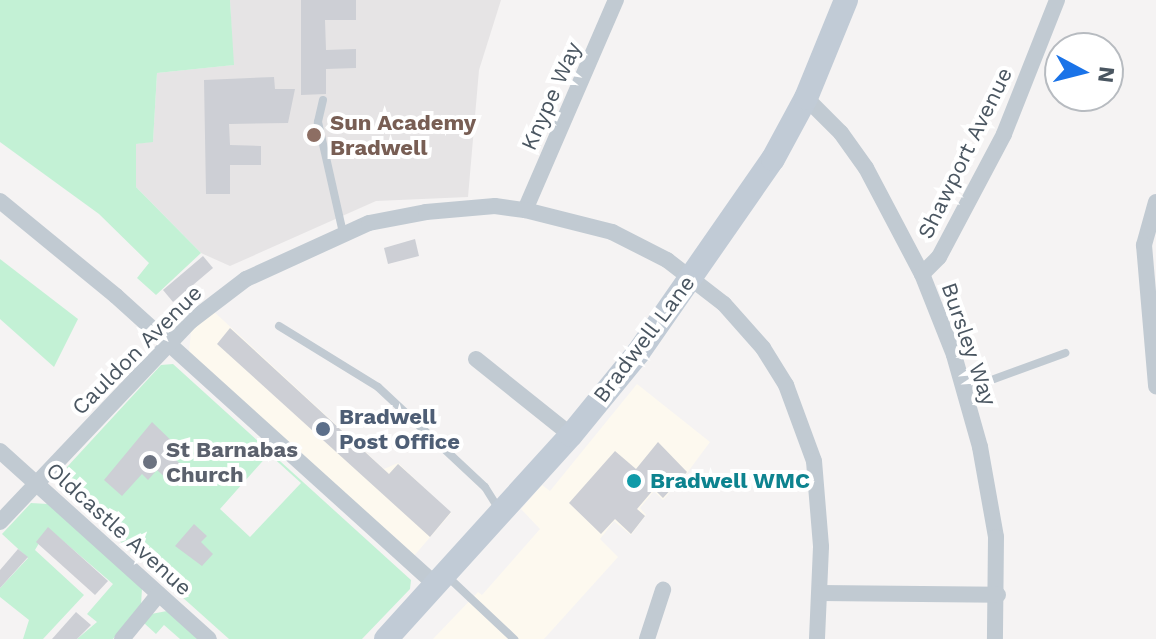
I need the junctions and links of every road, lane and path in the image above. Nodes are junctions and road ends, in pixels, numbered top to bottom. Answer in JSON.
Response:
{"nodes":[{"id":1,"x":616,"y":0,"type":"edge"},
{"id":2,"x":846,"y":0,"type":"edge"},
{"id":3,"x":1057,"y":0,"type":"edge"},
{"id":4,"x":806,"y":98,"type":"junction"},
{"id":5,"x":323,"y":100,"type":"dead end"},
{"id":6,"x":0,"y":201,"type":"edge"},
{"id":7,"x":1156,"y":202,"type":"edge"},
{"id":8,"x":525,"y":210,"type":"junction"},
{"id":9,"x":343,"y":233,"type":"junction"},
{"id":10,"x":922,"y":274,"type":"junction"},
{"id":11,"x":691,"y":277,"type":"junction"},
{"id":12,"x":279,"y":326,"type":"dead end"},
{"id":13,"x":168,"y":345,"type":"junction"},
{"id":14,"x":1065,"y":353,"type":"dead end"},
{"id":15,"x":476,"y":359,"type":"dead end"},
{"id":16,"x":1156,"y":386,"type":"edge"},
{"id":17,"x":964,"y":390,"type":"junction"},
{"id":18,"x":571,"y":435,"type":"junction"},
{"id":19,"x":0,"y":451,"type":"edge"},
{"id":20,"x":37,"y":484,"type":"junction"},
{"id":21,"x":502,"y":512,"type":"junction"},
{"id":22,"x":0,"y":522,"type":"edge"},
{"id":23,"x":440,"y":579,"type":"junction"},
{"id":24,"x":663,"y":590,"type":"dead end"},
{"id":25,"x":820,"y":593,"type":"junction"},
{"id":26,"x":158,"y":595,"type":"junction"},
{"id":27,"x":998,"y":595,"type":"junction"},
{"id":28,"x":122,"y":639,"type":"edge"},
{"id":29,"x":209,"y":639,"type":"edge"},
{"id":30,"x":386,"y":639,"type":"edge"},
{"id":31,"x":514,"y":639,"type":"edge"},
{"id":32,"x":647,"y":639,"type":"edge"},
{"id":33,"x":817,"y":639,"type":"edge"},
{"id":34,"x":995,"y":639,"type":"edge"}],
"edges":[{"from":1,"to":8,"type":"street","name":"Knype Way"},
{"from":2,"to":4,"type":"street","name":"Bradwell Lane"},
{"from":3,"to":10,"type":"street","name":"Shawport Avenue"},
{"from":4,"to":10,"type":"street","name":"Bursley Way"},
{"from":4,"to":11,"type":"street","name":"Bradwell Lane"},
{"from":5,"to":9,"type":"lane"},
{"from":6,"to":13,"type":"street"},
{"from":7,"to":16,"type":"street"},
{"from":8,"to":9,"type":"street","name":"Cauldon Avenue"},
{"from":8,"to":11,"type":"street","name":"Cauldon Avenue"},
{"from":9,"to":13,"type":"street","name":"Cauldon Avenue"},
{"from":10,"to":17,"type":"street","name":"Bursley Way"},
{"from":11,"to":18,"type":"street","name":"Bradwell Lane"},
{"from":11,"to":25,"type":"street","name":"Cauldon Avenue"},
{"from":12,"to":21,"type":"lane"},
{"from":13,"to":20,"type":"street","name":"Cauldon Avenue"},
{"from":13,"to":23,"type":"street"},
{"from":14,"to":17,"type":"lane"},
{"from":15,"to":18,"type":"street"},
{"from":17,"to":27,"type":"street","name":"Bursley Way"},
{"from":18,"to":21,"type":"street","name":"Bradwell Lane"},
{"from":19,"to":20,"type":"street","name":"Oldcastle Avenue"},
{"from":20,"to":22,"type":"street","name":"Cauldon Avenue"},
{"from":20,"to":26,"type":"street","name":"Oldcastle Avenue"},
{"from":21,"to":23,"type":"street","name":"Bradwell Lane"},
{"from":23,"to":30,"type":"street","name":"Bradwell Lane"},
{"from":23,"to":31,"type":"lane"},
{"from":24,"to":32,"type":"street"},
{"from":25,"to":27,"type":"street"},
{"from":25,"to":33,"type":"street","name":"Cauldon Avenue"},
{"from":26,"to":28,"type":"street"},
{"from":26,"to":29,"type":"street","name":"Oldcastle Avenue"},
{"from":27,"to":34,"type":"street","name":"Bursley Way"}]}
